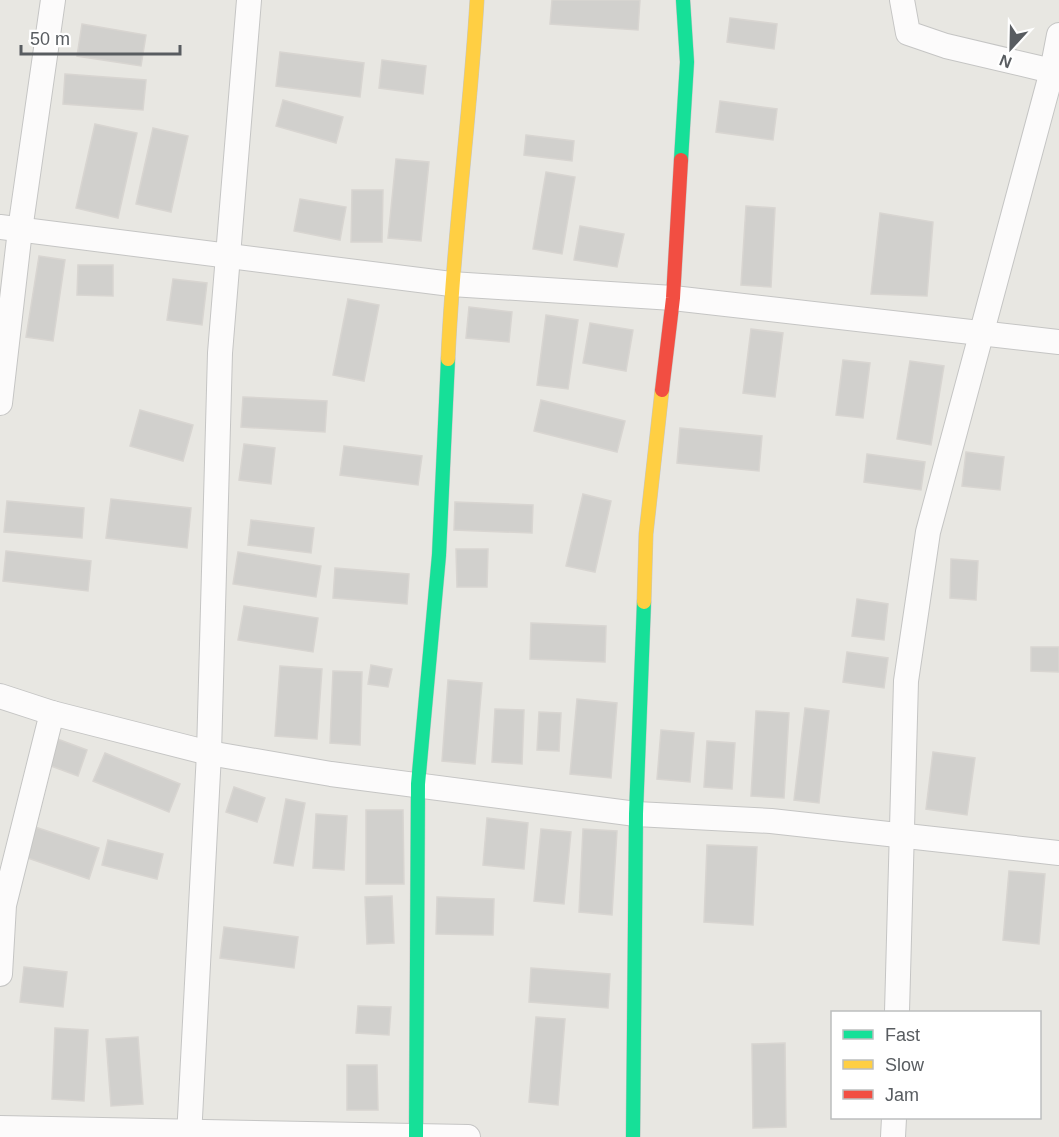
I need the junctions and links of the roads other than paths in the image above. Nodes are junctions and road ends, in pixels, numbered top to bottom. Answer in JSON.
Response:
{"nodes":[{"id":1,"x":53,"y":0,"type":"edge"},
{"id":2,"x":249,"y":0,"type":"edge"},
{"id":3,"x":477,"y":0,"type":"edge"},
{"id":4,"x":683,"y":0,"type":"edge"},
{"id":5,"x":902,"y":0,"type":"edge"},
{"id":6,"x":1059,"y":35,"type":"edge"},
{"id":7,"x":1052,"y":71,"type":"junction"},
{"id":8,"x":10,"y":228,"type":"edge"},
{"id":9,"x":228,"y":254,"type":"junction"},
{"id":10,"x":451,"y":284,"type":"junction"},
{"id":11,"x":673,"y":298,"type":"junction"},
{"id":12,"x":980,"y":334,"type":"junction"},
{"id":13,"x":1059,"y":342,"type":"edge"},
{"id":14,"x":0,"y":403,"type":"edge"},
{"id":15,"x":0,"y":696,"type":"edge"},
{"id":16,"x":52,"y":713,"type":"junction"},
{"id":17,"x":209,"y":753,"type":"junction"},
{"id":18,"x":418,"y":784,"type":"junction"},
{"id":19,"x":636,"y":814,"type":"junction"},
{"id":20,"x":902,"y":836,"type":"junction"},
{"id":21,"x":1059,"y":854,"type":"edge"},
{"id":22,"x":0,"y":974,"type":"edge"},
{"id":23,"x":897,"y":1011,"type":"edge"},
{"id":24,"x":894,"y":1119,"type":"edge"},
{"id":25,"x":0,"y":1128,"type":"edge"},
{"id":26,"x":189,"y":1134,"type":"edge"},
{"id":27,"x":416,"y":1136,"type":"edge"},
{"id":28,"x":468,"y":1137,"type":"edge"},
{"id":29,"x":633,"y":1137,"type":"edge"},
{"id":30,"x":893,"y":1137,"type":"edge"}],
"edges":[{"from":1,"to":8,"type":"street"},
{"from":2,"to":9,"type":"street"},
{"from":3,"to":10,"type":"street"},
{"from":4,"to":11,"type":"street"},
{"from":5,"to":7,"type":"street"},
{"from":6,"to":7,"type":"street"},
{"from":7,"to":12,"type":"street"},
{"from":8,"to":9,"type":"street"},
{"from":8,"to":14,"type":"street"},
{"from":9,"to":10,"type":"street"},
{"from":9,"to":17,"type":"street"},
{"from":10,"to":11,"type":"street"},
{"from":10,"to":18,"type":"street"},
{"from":11,"to":12,"type":"street"},
{"from":11,"to":19,"type":"street"},
{"from":12,"to":13,"type":"street"},
{"from":12,"to":20,"type":"street"},
{"from":15,"to":16,"type":"street"},
{"from":16,"to":17,"type":"street"},
{"from":16,"to":22,"type":"street"},
{"from":17,"to":18,"type":"street"},
{"from":17,"to":26,"type":"street"},
{"from":18,"to":19,"type":"street"},
{"from":18,"to":27,"type":"street"},
{"from":19,"to":20,"type":"street"},
{"from":19,"to":29,"type":"street"},
{"from":20,"to":21,"type":"street"},
{"from":20,"to":23,"type":"street"},
{"from":24,"to":30,"type":"street"},
{"from":25,"to":26,"type":"street"},
{"from":26,"to":27,"type":"street"},
{"from":27,"to":28,"type":"street"}]}
